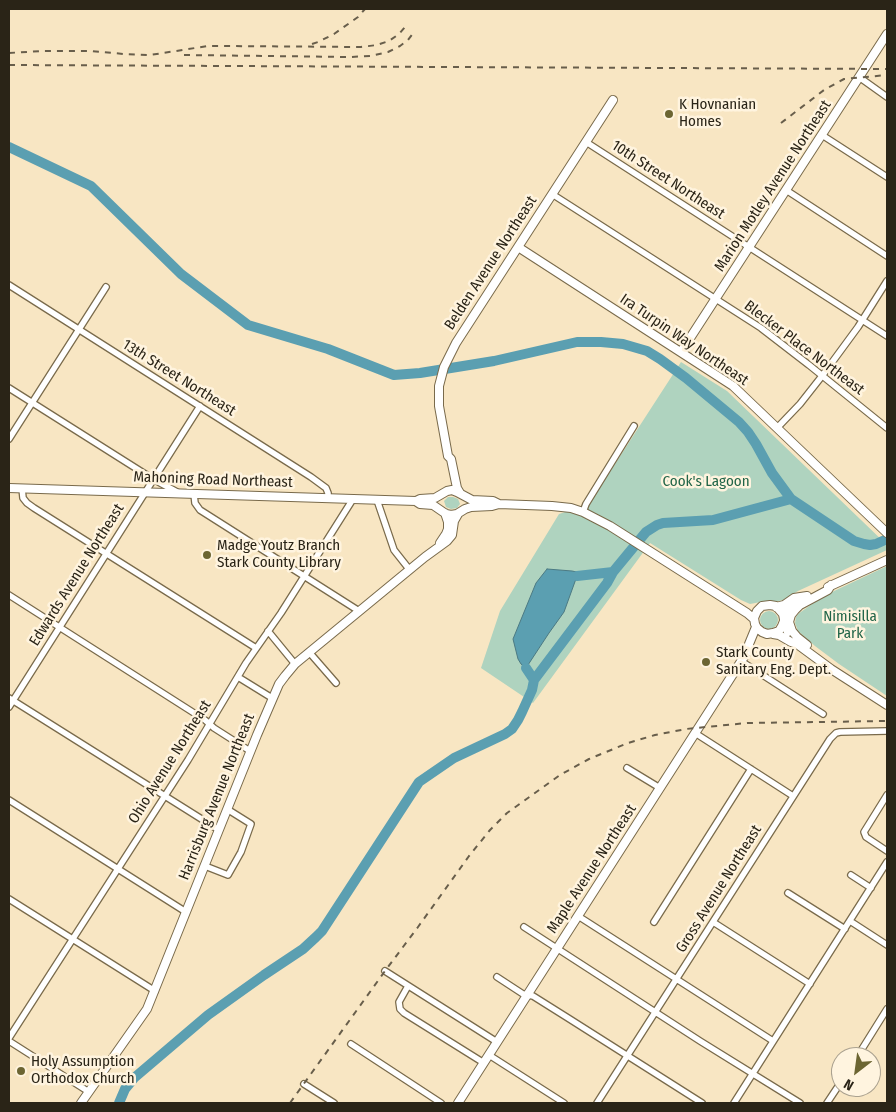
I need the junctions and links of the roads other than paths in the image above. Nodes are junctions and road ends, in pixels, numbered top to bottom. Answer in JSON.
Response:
{"nodes":[{"id":1,"x":887,"y":34,"type":"edge"},
{"id":2,"x":859,"y":77,"type":"junction"},
{"id":3,"x":887,"y":97,"type":"edge"},
{"id":4,"x":613,"y":100,"type":"dead end"},
{"id":5,"x":822,"y":135,"type":"junction"},
{"id":6,"x":586,"y":142,"type":"junction"},
{"id":7,"x":887,"y":178,"type":"edge"},
{"id":8,"x":786,"y":190,"type":"junction"},
{"id":9,"x":552,"y":194,"type":"junction"},
{"id":10,"x":518,"y":246,"type":"junction"},
{"id":11,"x":749,"y":248,"type":"junction"},
{"id":12,"x":887,"y":256,"type":"edge"},
{"id":13,"x":887,"y":281,"type":"edge"},
{"id":14,"x":9,"y":285,"type":"edge"},
{"id":15,"x":106,"y":287,"type":"dead end"},
{"id":16,"x":716,"y":300,"type":"junction"},
{"id":17,"x":862,"y":320,"type":"junction"},
{"id":18,"x":78,"y":330,"type":"junction"},
{"id":19,"x":887,"y":336,"type":"edge"},
{"id":20,"x":681,"y":352,"type":"junction"},
{"id":21,"x":822,"y":376,"type":"junction"},
{"id":22,"x":9,"y":388,"type":"edge"},
{"id":23,"x":32,"y":403,"type":"junction"},
{"id":24,"x":200,"y":406,"type":"junction"},
{"id":25,"x":634,"y":426,"type":"dead end"},
{"id":26,"x":777,"y":428,"type":"junction"},
{"id":27,"x":887,"y":428,"type":"edge"},
{"id":28,"x":9,"y":439,"type":"edge"},
{"id":29,"x":448,"y":456,"type":"junction"},
{"id":30,"x":153,"y":479,"type":"junction"},
{"id":31,"x":9,"y":488,"type":"edge"},
{"id":32,"x":22,"y":488,"type":"junction"},
{"id":33,"x":144,"y":492,"type":"junction"},
{"id":34,"x":444,"y":493,"type":"junction"},
{"id":35,"x":179,"y":494,"type":"junction"},
{"id":36,"x":194,"y":494,"type":"junction"},
{"id":37,"x":461,"y":494,"type":"junction"},
{"id":38,"x":328,"y":498,"type":"junction"},
{"id":39,"x":353,"y":499,"type":"junction"},
{"id":40,"x":377,"y":500,"type":"junction"},
{"id":41,"x":416,"y":501,"type":"junction"},
{"id":42,"x":499,"y":504,"type":"junction"},
{"id":43,"x":460,"y":512,"type":"junction"},
{"id":44,"x":583,"y":512,"type":"junction"},
{"id":45,"x":444,"y":513,"type":"junction"},
{"id":46,"x":887,"y":533,"type":"edge"},
{"id":47,"x":438,"y":547,"type":"junction"},
{"id":48,"x":106,"y":553,"type":"junction"},
{"id":49,"x":887,"y":560,"type":"edge"},
{"id":50,"x":410,"y":569,"type":"junction"},
{"id":51,"x":305,"y":576,"type":"junction"},
{"id":52,"x":831,"y":585,"type":"junction"},
{"id":53,"x":9,"y":595,"type":"edge"},
{"id":54,"x":807,"y":596,"type":"junction"},
{"id":55,"x":735,"y":606,"type":"junction"},
{"id":56,"x":776,"y":607,"type":"junction"},
{"id":57,"x":759,"y":609,"type":"junction"},
{"id":58,"x":359,"y":611,"type":"junction"},
{"id":59,"x":784,"y":619,"type":"junction"},
{"id":60,"x":755,"y":623,"type":"junction"},
{"id":61,"x":60,"y":627,"type":"junction"},
{"id":62,"x":268,"y":631,"type":"junction"},
{"id":63,"x":770,"y":634,"type":"junction"},
{"id":64,"x":797,"y":644,"type":"junction"},
{"id":65,"x":256,"y":648,"type":"junction"},
{"id":66,"x":748,"y":649,"type":"junction"},
{"id":67,"x":309,"y":652,"type":"junction"},
{"id":68,"x":741,"y":661,"type":"junction"},
{"id":69,"x":295,"y":664,"type":"junction"},
{"id":70,"x":831,"y":669,"type":"junction"},
{"id":71,"x":238,"y":677,"type":"junction"},
{"id":72,"x":336,"y":683,"type":"dead end"},
{"id":73,"x":272,"y":698,"type":"junction"},
{"id":74,"x":11,"y":699,"type":"edge"},
{"id":75,"x":887,"y":705,"type":"edge"},
{"id":76,"x":9,"y":707,"type":"edge"},
{"id":77,"x":823,"y":714,"type":"dead end"},
{"id":78,"x":210,"y":724,"type":"junction"},
{"id":79,"x":887,"y":731,"type":"edge"},
{"id":80,"x":695,"y":733,"type":"junction"},
{"id":81,"x":250,"y":751,"type":"junction"},
{"id":82,"x":627,"y":768,"type":"dead end"},
{"id":83,"x":751,"y":769,"type":"junction"},
{"id":84,"x":660,"y":788,"type":"junction"},
{"id":85,"x":887,"y":795,"type":"edge"},
{"id":86,"x":164,"y":796,"type":"junction"},
{"id":87,"x":793,"y":796,"type":"junction"},
{"id":88,"x":9,"y":800,"type":"edge"},
{"id":89,"x":227,"y":809,"type":"junction"},
{"id":90,"x":219,"y":830,"type":"junction"},
{"id":91,"x":887,"y":851,"type":"edge"},
{"id":92,"x":887,"y":862,"type":"edge"},
{"id":93,"x":205,"y":866,"type":"junction"},
{"id":94,"x":118,"y":869,"type":"junction"},
{"id":95,"x":851,"y":875,"type":"dead end"},
{"id":96,"x":871,"y":888,"type":"junction"},
{"id":97,"x":788,"y":892,"type":"dead end"},
{"id":98,"x":9,"y":899,"type":"edge"},
{"id":99,"x":186,"y":912,"type":"junction"},
{"id":100,"x":578,"y":916,"type":"junction"},
{"id":101,"x":850,"y":921,"type":"junction"},
{"id":102,"x":654,"y":922,"type":"dead end"},
{"id":103,"x":713,"y":922,"type":"junction"},
{"id":104,"x":524,"y":927,"type":"dead end"},
{"id":105,"x":845,"y":929,"type":"junction"},
{"id":106,"x":72,"y":939,"type":"junction"},
{"id":107,"x":887,"y":945,"type":"edge"},
{"id":108,"x":557,"y":949,"type":"junction"},
{"id":109,"x":384,"y":971,"type":"dead end"},
{"id":110,"x":497,"y":977,"type":"dead end"},
{"id":111,"x":677,"y":979,"type":"junction"},
{"id":112,"x":810,"y":984,"type":"junction"},
{"id":113,"x":408,"y":986,"type":"junction"},
{"id":114,"x":155,"y":991,"type":"junction"},
{"id":115,"x":528,"y":995,"type":"junction"},
{"id":116,"x":887,"y":1009,"type":"edge"},
{"id":117,"x":656,"y":1012,"type":"junction"},
{"id":118,"x":9,"y":1039,"type":"edge"},
{"id":119,"x":773,"y":1041,"type":"junction"},
{"id":120,"x":497,"y":1042,"type":"junction"},
{"id":121,"x":351,"y":1044,"type":"dead end"},
{"id":122,"x":863,"y":1047,"type":"edge"},
{"id":123,"x":489,"y":1056,"type":"junction"},
{"id":124,"x":628,"y":1056,"type":"junction"},
{"id":125,"x":484,"y":1063,"type":"junction"},
{"id":126,"x":752,"y":1074,"type":"junction"},
{"id":127,"x":304,"y":1084,"type":"dead end"},
{"id":128,"x":89,"y":1092,"type":"junction"},
{"id":129,"x":81,"y":1103,"type":"edge"},
{"id":130,"x":334,"y":1103,"type":"edge"},
{"id":131,"x":441,"y":1103,"type":"edge"},
{"id":132,"x":458,"y":1103,"type":"edge"},
{"id":133,"x":564,"y":1103,"type":"edge"},
{"id":134,"x":597,"y":1103,"type":"edge"},
{"id":135,"x":702,"y":1103,"type":"edge"},
{"id":136,"x":734,"y":1103,"type":"edge"},
{"id":137,"x":800,"y":1103,"type":"edge"}],
"edges":[{"from":1,"to":2,"type":"street","name":"Marion Motley Avenue Northeast"},
{"from":2,"to":3,"type":"street"},
{"from":2,"to":5,"type":"street","name":"Marion Motley Avenue Northeast"},
{"from":4,"to":6,"type":"street","name":"Belden Avenue Northeast"},
{"from":5,"to":7,"type":"street"},
{"from":5,"to":8,"type":"street","name":"Marion Motley Avenue Northeast"},
{"from":6,"to":9,"type":"street","name":"Belden Avenue Northeast"},
{"from":6,"to":11,"type":"street","name":"10th Street Northeast"},
{"from":8,"to":11,"type":"street","name":"Marion Motley Avenue Northeast"},
{"from":8,"to":12,"type":"street"},
{"from":9,"to":10,"type":"street","name":"Belden Avenue Northeast"},
{"from":9,"to":16,"type":"street","name":"Blecker Place Northeast"},
{"from":10,"to":20,"type":"street","name":"Ira Turpin Way Northeast"},
{"from":10,"to":29,"type":"street","name":"Belden Avenue Northeast"},
{"from":11,"to":16,"type":"street","name":"Marion Motley Avenue Northeast"},
{"from":11,"to":17,"type":"street","name":"10th Street Northeast"},
{"from":13,"to":17,"type":"street"},
{"from":14,"to":18,"type":"street","name":"13th Street Northeast"},
{"from":15,"to":18,"type":"street"},
{"from":16,"to":20,"type":"street","name":"Marion Motley Avenue Northeast"},
{"from":16,"to":21,"type":"street","name":"Blecker Place Northeast"},
{"from":17,"to":19,"type":"street","name":"10th Street Northeast"},
{"from":17,"to":21,"type":"street"},
{"from":18,"to":23,"type":"street"},
{"from":18,"to":24,"type":"street","name":"13th Street Northeast"},
{"from":20,"to":26,"type":"street","name":"Ira Turpin Way Northeast"},
{"from":21,"to":26,"type":"street"},
{"from":21,"to":27,"type":"street","name":"Blecker Place Northeast"},
{"from":22,"to":23,"type":"street"},
{"from":23,"to":28,"type":"street"},
{"from":23,"to":30,"type":"street"},
{"from":24,"to":30,"type":"street","name":"Edwards Avenue Northeast"},
{"from":24,"to":38,"type":"street","name":"13th Street Northeast"},
{"from":25,"to":44,"type":"street"},
{"from":26,"to":46,"type":"street","name":"Ira Turpin Way Northeast"},
{"from":29,"to":34,"type":"street","name":"Belden Avenue Northeast"},
{"from":29,"to":37,"type":"street","name":"Belden Avenue Northeast"},
{"from":30,"to":33,"type":"street","name":"Edwards Avenue Northeast"},
{"from":30,"to":35,"type":"street"},
{"from":31,"to":32,"type":"street","name":"Mahoning Road Northeast"},
{"from":32,"to":33,"type":"street","name":"Mahoning Road Northeast"},
{"from":32,"to":48,"type":"street"},
{"from":33,"to":35,"type":"street","name":"Mahoning Road Northeast"},
{"from":33,"to":48,"type":"street","name":"Edwards Avenue Northeast"},
{"from":34,"to":37,"type":"street"},
{"from":34,"to":41,"type":"street","name":"Mahoning Road Northeast"},
{"from":34,"to":45,"type":"street"},
{"from":35,"to":36,"type":"street","name":"Mahoning Road Northeast"},
{"from":36,"to":38,"type":"street","name":"Mahoning Road Northeast"},
{"from":36,"to":51,"type":"street"},
{"from":37,"to":42,"type":"street"},
{"from":37,"to":43,"type":"street"},
{"from":38,"to":39,"type":"street","name":"Mahoning Road Northeast"},
{"from":39,"to":40,"type":"street","name":"Mahoning Road Northeast"},
{"from":39,"to":51,"type":"street","name":"Ohio Avenue Northeast"},
{"from":40,"to":41,"type":"street","name":"Mahoning Road Northeast"},
{"from":40,"to":50,"type":"street"},
{"from":41,"to":45,"type":"street","name":"Mahoning Road Northeast"},
{"from":42,"to":43,"type":"street"},
{"from":42,"to":44,"type":"street"},
{"from":43,"to":45,"type":"street"},
{"from":43,"to":47,"type":"street","name":"Harrisburg Avenue Northeast"},
{"from":44,"to":55,"type":"street"},
{"from":45,"to":47,"type":"street","name":"Harrisburg Avenue Northeast"},
{"from":47,"to":50,"type":"street","name":"Harrisburg Avenue Northeast"},
{"from":48,"to":61,"type":"street","name":"Edwards Avenue Northeast"},
{"from":48,"to":65,"type":"street"},
{"from":49,"to":52,"type":"street"},
{"from":50,"to":58,"type":"street","name":"Harrisburg Avenue Northeast"},
{"from":51,"to":58,"type":"street"},
{"from":51,"to":62,"type":"street","name":"Ohio Avenue Northeast"},
{"from":52,"to":54,"type":"street"},
{"from":52,"to":70,"type":"street"},
{"from":53,"to":61,"type":"street"},
{"from":54,"to":56,"type":"street"},
{"from":54,"to":59,"type":"street"},
{"from":55,"to":57,"type":"street"},
{"from":55,"to":60,"type":"street"},
{"from":56,"to":57,"type":"street"},
{"from":56,"to":59,"type":"street"},
{"from":57,"to":60,"type":"street"},
{"from":58,"to":67,"type":"street","name":"Harrisburg Avenue Northeast"},
{"from":59,"to":63,"type":"street"},
{"from":59,"to":64,"type":"street"},
{"from":60,"to":63,"type":"street"},
{"from":60,"to":66,"type":"street","name":"Maple Avenue Northeast"},
{"from":61,"to":74,"type":"street","name":"Edwards Avenue Northeast"},
{"from":61,"to":78,"type":"street"},
{"from":62,"to":65,"type":"street","name":"Ohio Avenue Northeast"},
{"from":62,"to":69,"type":"street"},
{"from":63,"to":64,"type":"street"},
{"from":63,"to":66,"type":"street","name":"Maple Avenue Northeast"},
{"from":64,"to":70,"type":"street"},
{"from":65,"to":71,"type":"street","name":"Ohio Avenue Northeast"},
{"from":66,"to":68,"type":"street","name":"Maple Avenue Northeast"},
{"from":67,"to":69,"type":"street","name":"Harrisburg Avenue Northeast"},
{"from":67,"to":72,"type":"street"},
{"from":68,"to":77,"type":"street"},
{"from":68,"to":80,"type":"street","name":"Maple Avenue Northeast"},
{"from":69,"to":73,"type":"street","name":"Harrisburg Avenue Northeast"},
{"from":70,"to":75,"type":"street"},
{"from":71,"to":73,"type":"street"},
{"from":71,"to":78,"type":"street","name":"Ohio Avenue Northeast"},
{"from":73,"to":81,"type":"street","name":"Harrisburg Avenue Northeast"},
{"from":74,"to":76,"type":"street","name":"Edwards Avenue Northeast"},
{"from":74,"to":86,"type":"street"},
{"from":78,"to":81,"type":"street"},
{"from":78,"to":86,"type":"street","name":"Ohio Avenue Northeast"},
{"from":79,"to":87,"type":"street","name":"Gross Avenue Northeast"},
{"from":80,"to":83,"type":"street"},
{"from":80,"to":84,"type":"street","name":"Maple Avenue Northeast"},
{"from":81,"to":89,"type":"street","name":"Harrisburg Avenue Northeast"},
{"from":82,"to":84,"type":"street"},
{"from":83,"to":87,"type":"street"},
{"from":83,"to":102,"type":"street"},
{"from":84,"to":100,"type":"street","name":"Maple Avenue Northeast"},
{"from":85,"to":91,"type":"street"},
{"from":86,"to":90,"type":"street"},
{"from":86,"to":94,"type":"street","name":"Ohio Avenue Northeast"},
{"from":87,"to":103,"type":"street","name":"Gross Avenue Northeast"},
{"from":88,"to":94,"type":"street"},
{"from":89,"to":90,"type":"street","name":"Harrisburg Avenue Northeast"},
{"from":89,"to":93,"type":"street"},
{"from":90,"to":93,"type":"street","name":"Harrisburg Avenue Northeast"},
{"from":92,"to":96,"type":"street"},
{"from":93,"to":99,"type":"street","name":"Harrisburg Avenue Northeast"},
{"from":94,"to":99,"type":"street"},
{"from":94,"to":106,"type":"street","name":"Ohio Avenue Northeast"},
{"from":95,"to":96,"type":"street"},
{"from":96,"to":101,"type":"street"},
{"from":97,"to":105,"type":"street"},
{"from":98,"to":106,"type":"street"},
{"from":99,"to":114,"type":"street","name":"Harrisburg Avenue Northeast"},
{"from":100,"to":108,"type":"street","name":"Maple Avenue Northeast"},
{"from":100,"to":111,"type":"street"},
{"from":101,"to":105,"type":"street"},
{"from":101,"to":107,"type":"street"},
{"from":103,"to":111,"type":"street","name":"Gross Avenue Northeast"},
{"from":103,"to":112,"type":"street"},
{"from":104,"to":108,"type":"street"},
{"from":105,"to":112,"type":"street"},
{"from":106,"to":114,"type":"street"},
{"from":106,"to":118,"type":"street","name":"Ohio Avenue Northeast"},
{"from":108,"to":115,"type":"street","name":"Maple Avenue Northeast"},
{"from":108,"to":117,"type":"street"},
{"from":109,"to":113,"type":"street"},
{"from":110,"to":115,"type":"street"},
{"from":111,"to":117,"type":"street","name":"Gross Avenue Northeast"},
{"from":111,"to":119,"type":"street"},
{"from":112,"to":119,"type":"street"},
{"from":113,"to":120,"type":"street"},
{"from":113,"to":125,"type":"street"},
{"from":114,"to":128,"type":"street","name":"Harrisburg Avenue Northeast"},
{"from":115,"to":120,"type":"street","name":"Maple Avenue Northeast"},
{"from":115,"to":124,"type":"street"},
{"from":116,"to":122,"type":"street"},
{"from":117,"to":124,"type":"street","name":"Gross Avenue Northeast"},
{"from":117,"to":126,"type":"street"},
{"from":118,"to":128,"type":"street"},
{"from":119,"to":126,"type":"street"},
{"from":120,"to":123,"type":"street","name":"Maple Avenue Northeast"},
{"from":121,"to":131,"type":"street"},
{"from":123,"to":125,"type":"street","name":"Maple Avenue Northeast"},
{"from":123,"to":133,"type":"street"},
{"from":124,"to":134,"type":"street","name":"Gross Avenue Northeast"},
{"from":124,"to":135,"type":"street"},
{"from":125,"to":132,"type":"street","name":"Maple Avenue Northeast"},
{"from":126,"to":136,"type":"street"},
{"from":126,"to":137,"type":"street"},
{"from":127,"to":130,"type":"street"},
{"from":128,"to":129,"type":"street","name":"Harrisburg Avenue Northeast"}]}
